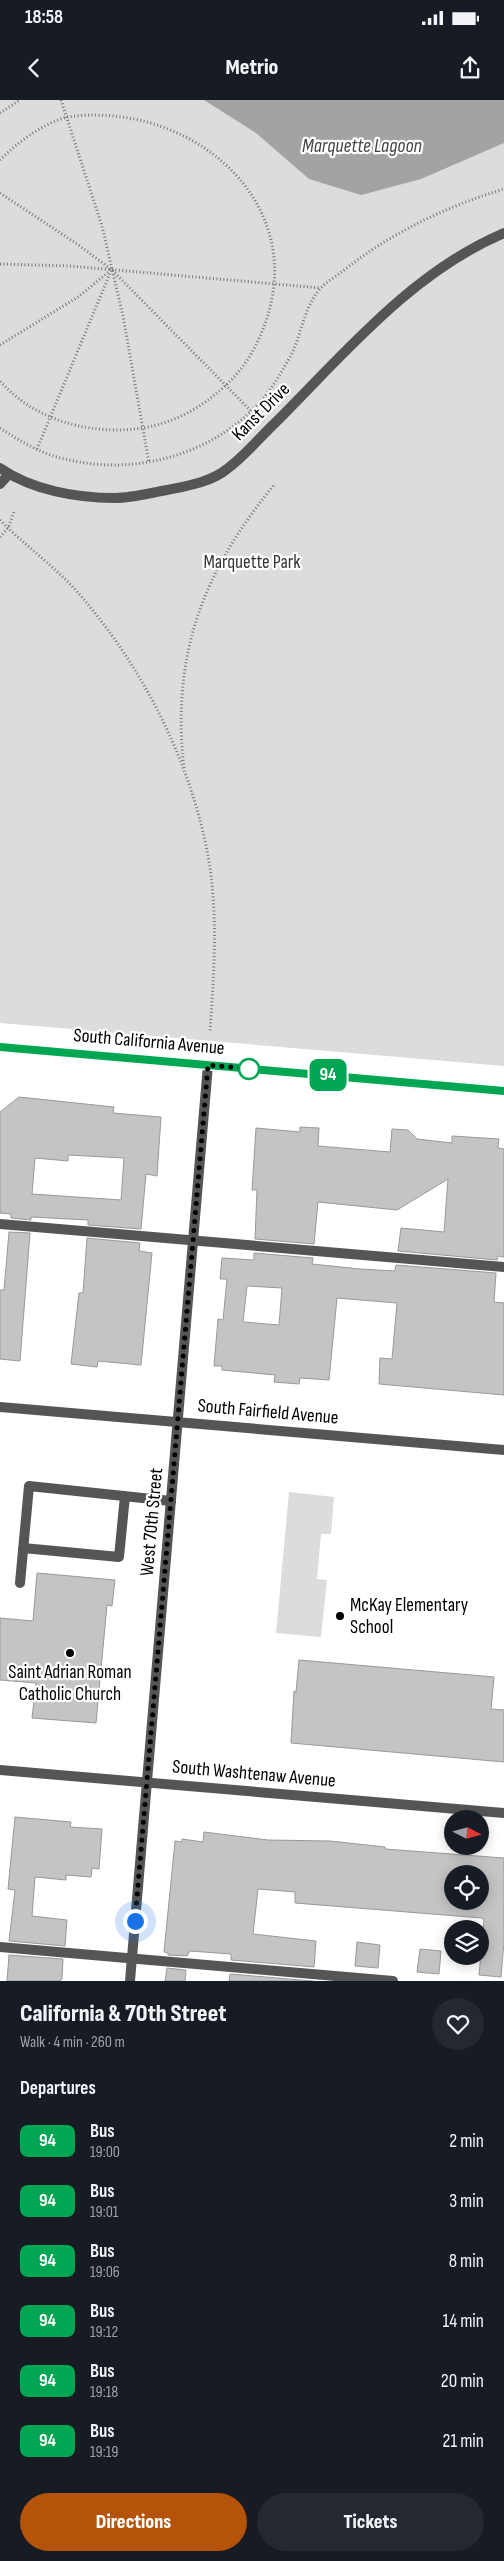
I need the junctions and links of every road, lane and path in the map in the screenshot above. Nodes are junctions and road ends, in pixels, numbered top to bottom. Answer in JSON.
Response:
{"nodes":[{"id":1,"x":20,"y":100,"type":"edge"},
{"id":2,"x":61,"y":100,"type":"edge"},
{"id":3,"x":114,"y":110,"type":"dead end"},
{"id":4,"x":0,"y":113,"type":"edge"},
{"id":5,"x":66,"y":117,"type":"junction"},
{"id":6,"x":0,"y":160,"type":"edge"},
{"id":7,"x":247,"y":181,"type":"dead end"},
{"id":8,"x":504,"y":189,"type":"edge"},
{"id":9,"x":0,"y":193,"type":"edge"},
{"id":10,"x":504,"y":233,"type":"edge"},
{"id":11,"x":0,"y":264,"type":"edge"},
{"id":12,"x":112,"y":270,"type":"junction"},
{"id":13,"x":274,"y":284,"type":"junction"},
{"id":14,"x":321,"y":288,"type":"junction"},
{"id":15,"x":0,"y":345,"type":"edge"},
{"id":16,"x":0,"y":381,"type":"edge"},
{"id":17,"x":226,"y":386,"type":"junction"},
{"id":18,"x":251,"y":411,"type":"junction"},
{"id":19,"x":50,"y":418,"type":"junction"},
{"id":20,"x":0,"y":428,"type":"edge"},
{"id":21,"x":142,"y":428,"type":"junction"},
{"id":22,"x":37,"y":449,"type":"junction"},
{"id":23,"x":149,"y":463,"type":"junction"},
{"id":24,"x":4,"y":471,"type":"edge"},
{"id":25,"x":0,"y":484,"type":"edge"},
{"id":26,"x":274,"y":484,"type":"dead end"},
{"id":27,"x":14,"y":512,"type":"dead end"},
{"id":28,"x":0,"y":520,"type":"edge"},
{"id":29,"x":8,"y":528,"type":"junction"},
{"id":30,"x":0,"y":538,"type":"edge"},
{"id":31,"x":185,"y":774,"type":"junction"},
{"id":32,"x":210,"y":1031,"type":"dead end"},
{"id":33,"x":0,"y":1047,"type":"edge"},
{"id":34,"x":208,"y":1065,"type":"junction"},
{"id":35,"x":504,"y":1091,"type":"edge"},
{"id":36,"x":0,"y":1224,"type":"edge"},
{"id":37,"x":194,"y":1240,"type":"junction"},
{"id":38,"x":504,"y":1267,"type":"edge"},
{"id":39,"x":0,"y":1407,"type":"edge"},
{"id":40,"x":178,"y":1422,"type":"junction"},
{"id":41,"x":504,"y":1450,"type":"edge"},
{"id":42,"x":125,"y":1496,"type":"junction"},
{"id":43,"x":171,"y":1501,"type":"junction"},
{"id":44,"x":24,"y":1548,"type":"junction"},
{"id":45,"x":20,"y":1583,"type":"dead end"},
{"id":46,"x":0,"y":1770,"type":"edge"},
{"id":47,"x":147,"y":1782,"type":"junction"},
{"id":48,"x":504,"y":1813,"type":"edge"},
{"id":49,"x":0,"y":1947,"type":"edge"},
{"id":50,"x":132,"y":1958,"type":"junction"},
{"id":51,"x":130,"y":1981,"type":"edge"},
{"id":52,"x":393,"y":1981,"type":"edge"}],
"edges":[{"from":1,"to":4,"type":"path"},
{"from":2,"to":5,"type":"path"},
{"from":3,"to":5,"type":"path"},
{"from":5,"to":6,"type":"path"},
{"from":5,"to":12,"type":"path"},
{"from":7,"to":13,"type":"path"},
{"from":8,"to":14,"type":"path"},
{"from":9,"to":12,"type":"path"},
{"from":10,"to":24,"type":"street","name":"Kanst Drive"},
{"from":11,"to":12,"type":"path"},
{"from":12,"to":13,"type":"path"},
{"from":12,"to":15,"type":"path"},
{"from":12,"to":17,"type":"path"},
{"from":12,"to":19,"type":"path"},
{"from":12,"to":21,"type":"path"},
{"from":13,"to":14,"type":"path"},
{"from":13,"to":17,"type":"path"},
{"from":14,"to":18,"type":"path"},
{"from":16,"to":19,"type":"path"},
{"from":17,"to":18,"type":"path"},
{"from":17,"to":21,"type":"path"},
{"from":18,"to":23,"type":"path"},
{"from":19,"to":21,"type":"path"},
{"from":19,"to":22,"type":"path"},
{"from":20,"to":22,"type":"path"},
{"from":21,"to":23,"type":"path"},
{"from":22,"to":23,"type":"path"},
{"from":24,"to":25,"type":"street"},
{"from":26,"to":31,"type":"path"},
{"from":27,"to":29,"type":"path"},
{"from":28,"to":29,"type":"path"},
{"from":29,"to":30,"type":"path"},
{"from":29,"to":31,"type":"path"},
{"from":31,"to":32,"type":"path"},
{"from":33,"to":34,"type":"street","name":"South California Avenue"},
{"from":34,"to":35,"type":"street","name":"South California Avenue"},
{"from":34,"to":37,"type":"street","name":"West 70th Street"},
{"from":36,"to":37,"type":"street"},
{"from":37,"to":38,"type":"street"},
{"from":37,"to":40,"type":"street","name":"West 70th Street"},
{"from":39,"to":40,"type":"street","name":"South Fairfield Avenue"},
{"from":40,"to":41,"type":"street","name":"South Fairfield Avenue"},
{"from":40,"to":43,"type":"street","name":"West 70th Street"},
{"from":42,"to":43,"type":"street"},
{"from":42,"to":44,"type":"street"},
{"from":42,"to":44,"type":"street"},
{"from":43,"to":47,"type":"street","name":"West 70th Street"},
{"from":44,"to":45,"type":"street"},
{"from":46,"to":47,"type":"street","name":"South Washtenaw Avenue"},
{"from":47,"to":48,"type":"street","name":"South Washtenaw Avenue"},
{"from":47,"to":50,"type":"street","name":"West 70th Street"},
{"from":49,"to":50,"type":"street"},
{"from":50,"to":51,"type":"street","name":"West 70th Street"},
{"from":50,"to":52,"type":"street"}]}
